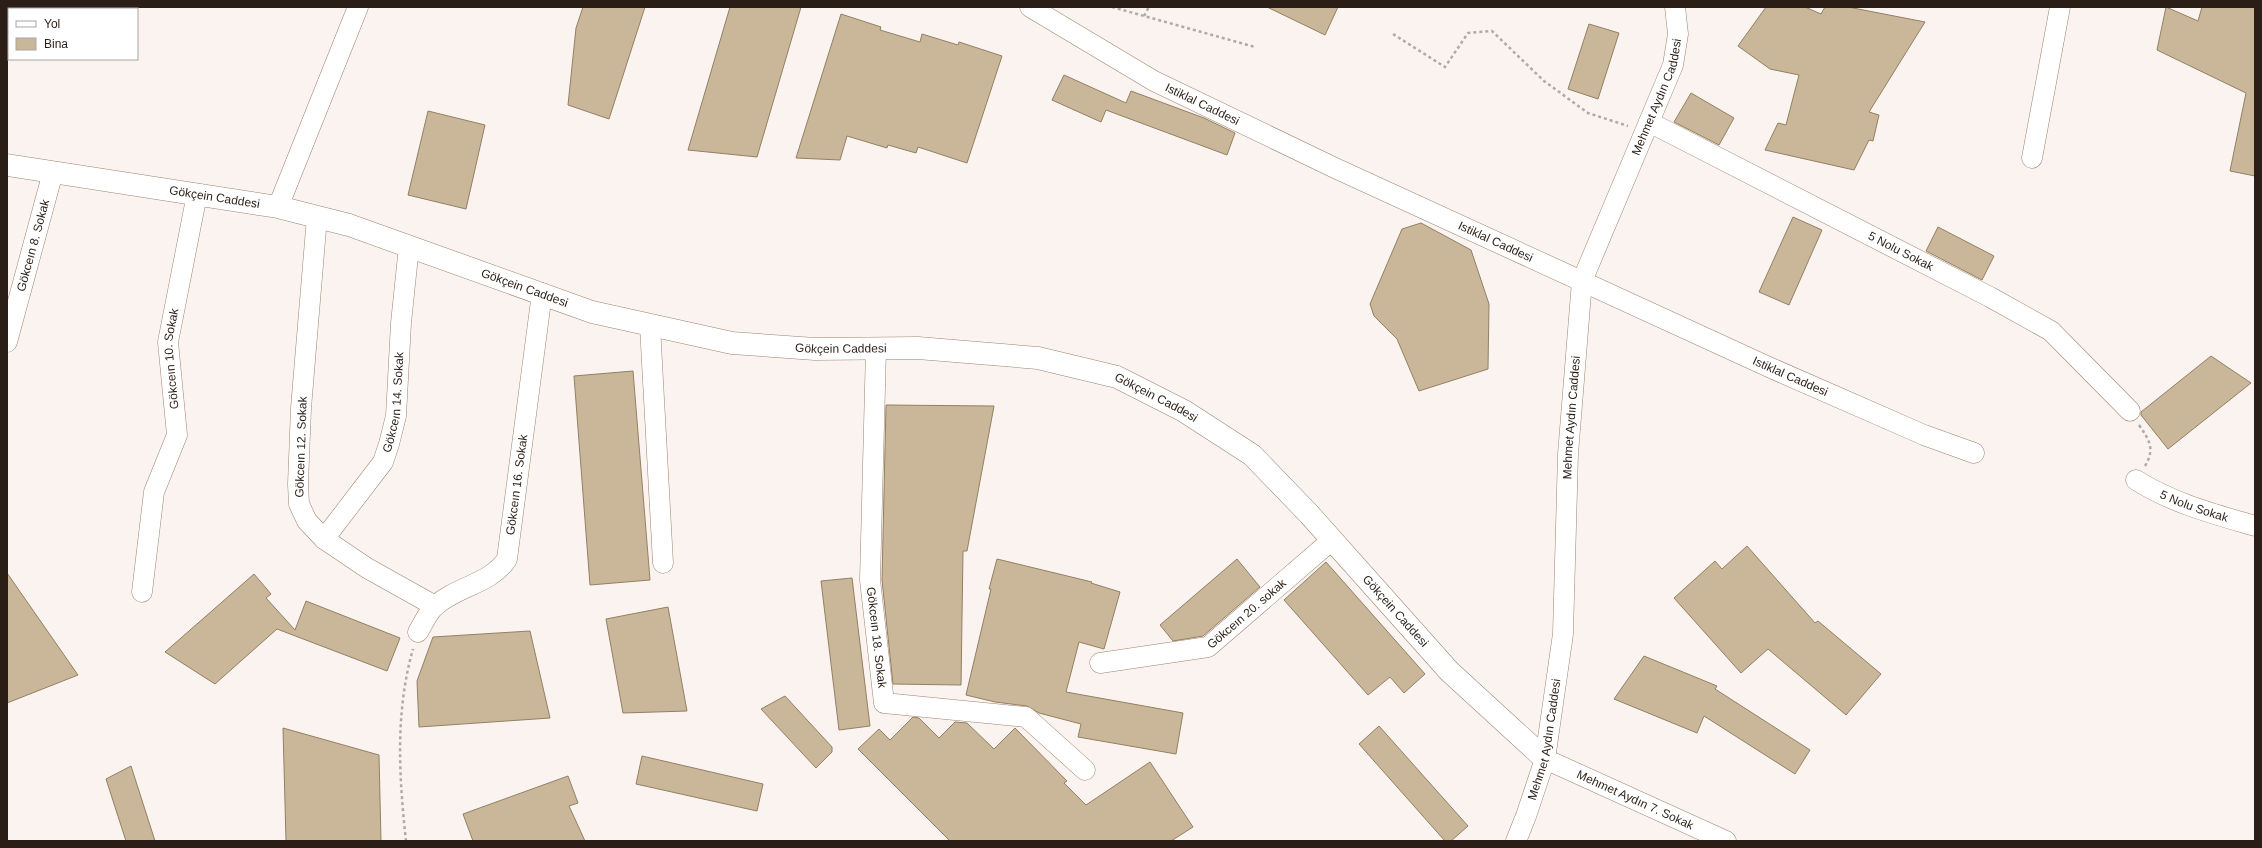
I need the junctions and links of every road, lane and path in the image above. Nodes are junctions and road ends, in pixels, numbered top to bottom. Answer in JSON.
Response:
{"nodes":[{"id":1,"x":358,"y":7,"type":"edge"},
{"id":2,"x":1030,"y":7,"type":"edge"},
{"id":3,"x":1112,"y":7,"type":"edge"},
{"id":4,"x":1149,"y":7,"type":"edge"},
{"id":5,"x":1675,"y":7,"type":"edge"},
{"id":6,"x":2060,"y":7,"type":"edge"},
{"id":7,"x":1144,"y":16,"type":"junction"},
{"id":8,"x":1393,"y":34,"type":"dead end"},
{"id":9,"x":1255,"y":46,"type":"dead end"},
{"id":10,"x":1647,"y":127,"type":"junction"},
{"id":11,"x":2032,"y":158,"type":"dead end"},
{"id":12,"x":7,"y":165,"type":"edge"},
{"id":13,"x":53,"y":172,"type":"junction"},
{"id":14,"x":197,"y":194,"type":"junction"},
{"id":15,"x":278,"y":207,"type":"junction"},
{"id":16,"x":317,"y":217,"type":"junction"},
{"id":17,"x":409,"y":246,"type":"junction"},
{"id":18,"x":1582,"y":282,"type":"junction"},
{"id":19,"x":542,"y":294,"type":"junction"},
{"id":20,"x":650,"y":326,"type":"junction"},
{"id":21,"x":7,"y":342,"type":"edge"},
{"id":22,"x":876,"y":348,"type":"junction"},
{"id":23,"x":2130,"y":411,"type":"joint"},
{"id":24,"x":1974,"y":453,"type":"dead end"},
{"id":25,"x":2136,"y":480,"type":"joint"},
{"id":26,"x":2255,"y":526,"type":"edge"},
{"id":27,"x":324,"y":539,"type":"junction"},
{"id":28,"x":1332,"y":540,"type":"junction"},
{"id":29,"x":663,"y":563,"type":"dead end"},
{"id":30,"x":142,"y":592,"type":"dead end"},
{"id":31,"x":435,"y":606,"type":"junction"},
{"id":32,"x":418,"y":632,"type":"joint"},
{"id":33,"x":1100,"y":663,"type":"dead end"},
{"id":34,"x":1545,"y":759,"type":"junction"},
{"id":35,"x":1085,"y":770,"type":"dead end"},
{"id":36,"x":406,"y":841,"type":"edge"},
{"id":37,"x":1516,"y":841,"type":"edge"},
{"id":38,"x":1726,"y":841,"type":"edge"}],
"edges":[{"from":1,"to":15,"type":"street"},
{"from":2,"to":18,"type":"street","name":"Istiklal Caddesi"},
{"from":3,"to":7,"type":"path"},
{"from":4,"to":7,"type":"path"},
{"from":5,"to":10,"type":"street","name":"Mehmet Aydın Caddesi"},
{"from":6,"to":11,"type":"street"},
{"from":7,"to":9,"type":"path"},
{"from":8,"to":10,"type":"path"},
{"from":10,"to":18,"type":"street","name":"Mehmet Aydın Caddesi"},
{"from":10,"to":23,"type":"street","name":"5 Nolu Sokak"},
{"from":12,"to":13,"type":"street","name":"Gökçein Caddesi"},
{"from":13,"to":14,"type":"street","name":"Gökçein Caddesi"},
{"from":13,"to":21,"type":"street","name":"Gökceın 8. Sokak"},
{"from":14,"to":15,"type":"street","name":"Gökçein Caddesi"},
{"from":14,"to":30,"type":"street","name":"Gökceın 10. Sokak"},
{"from":15,"to":16,"type":"street","name":"Gökçein Caddesi"},
{"from":16,"to":17,"type":"street","name":"Gökçein Caddesi"},
{"from":16,"to":27,"type":"street","name":"Gökceın 12. Sokak"},
{"from":17,"to":19,"type":"street","name":"Gökçein Caddesi"},
{"from":17,"to":27,"type":"street","name":"Gökceın 14. Sokak"},
{"from":18,"to":24,"type":"street","name":"Istiklal Caddesi"},
{"from":18,"to":34,"type":"street","name":"Mehmet Aydın Caddesi"},
{"from":19,"to":20,"type":"street","name":"Gökçein Caddesi"},
{"from":19,"to":31,"type":"street","name":"Gökceın 16. Sokak"},
{"from":20,"to":22,"type":"street","name":"Gökçein Caddesi"},
{"from":20,"to":29,"type":"street"},
{"from":22,"to":28,"type":"street","name":"Gökçein Caddesi"},
{"from":22,"to":35,"type":"street","name":"Gökceın 18. Sokak"},
{"from":23,"to":25,"type":"path"},
{"from":25,"to":26,"type":"street","name":"5 Nolu Sokak"},
{"from":27,"to":31,"type":"street","name":"Gökceın 12. Sokak"},
{"from":28,"to":33,"type":"street","name":"Gökceın 20. sokak"},
{"from":28,"to":34,"type":"street","name":"Gökçein Caddesi"},
{"from":31,"to":32,"type":"street","name":"Gökceın 16. Sokak"},
{"from":32,"to":36,"type":"path"},
{"from":34,"to":37,"type":"street","name":"Mehmet Aydın Caddesi"},
{"from":34,"to":38,"type":"street","name":"Mehmet Aydın 7. Sokak"}]}
